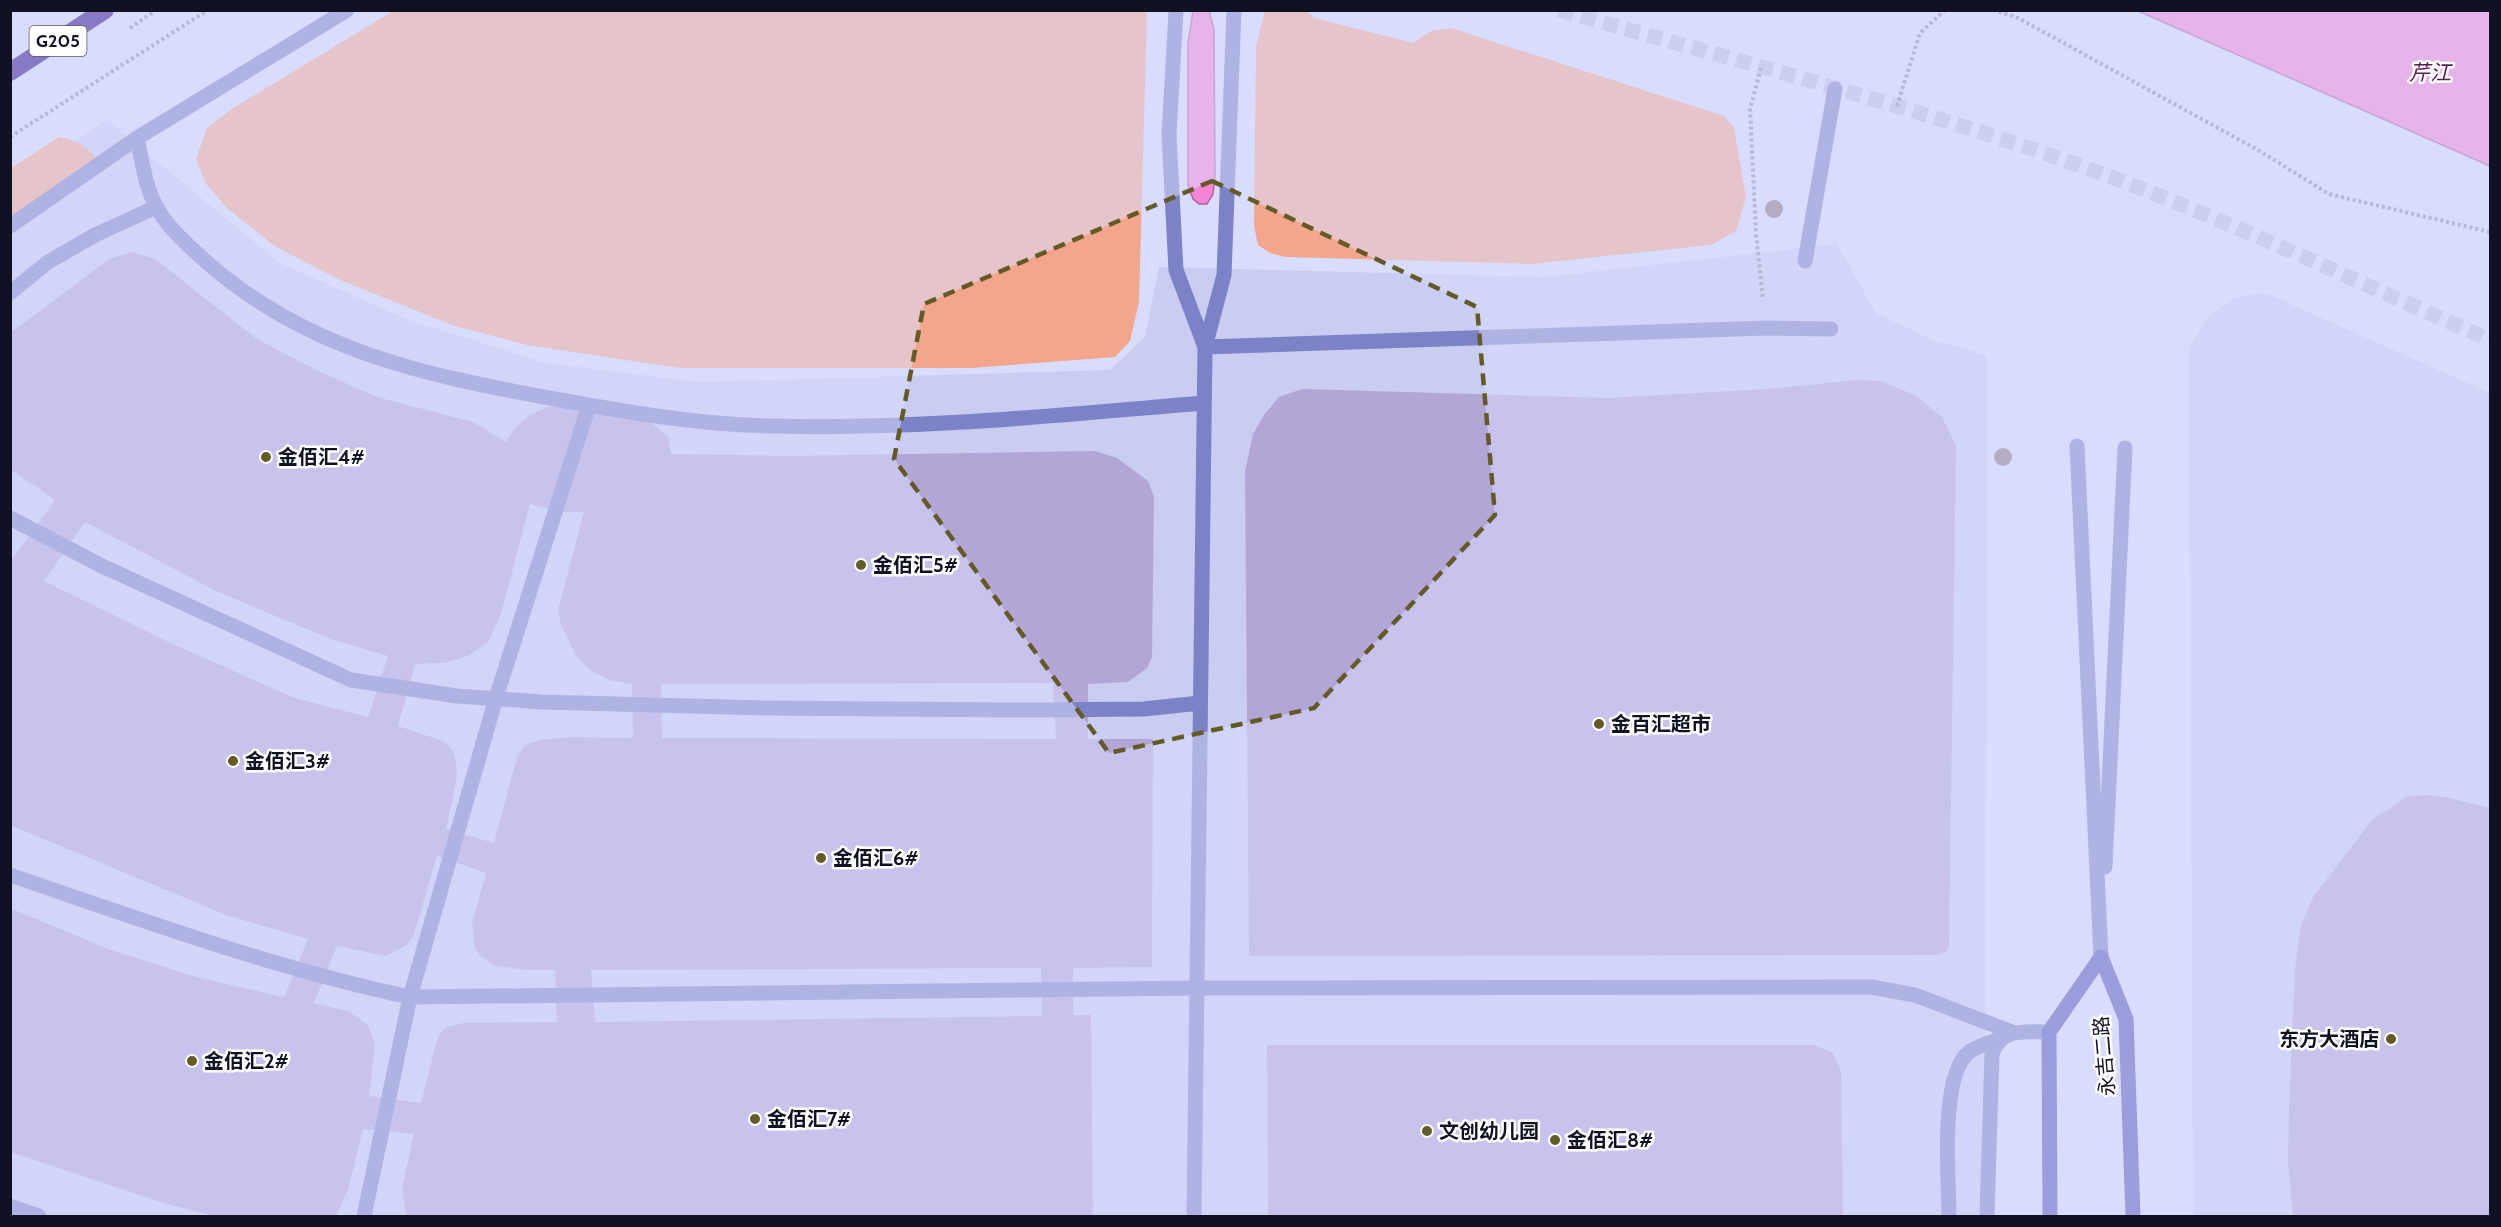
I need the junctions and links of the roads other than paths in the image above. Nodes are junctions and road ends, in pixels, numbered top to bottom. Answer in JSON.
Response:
{"nodes":[{"id":1,"x":105,"y":10,"type":"edge"},
{"id":2,"x":347,"y":10,"type":"edge"},
{"id":3,"x":1176,"y":10,"type":"edge"},
{"id":4,"x":1234,"y":10,"type":"edge"},
{"id":5,"x":10,"y":72,"type":"edge"},
{"id":6,"x":1835,"y":89,"type":"dead end"},
{"id":7,"x":137,"y":138,"type":"junction"},
{"id":8,"x":156,"y":207,"type":"junction"},
{"id":9,"x":10,"y":226,"type":"edge"},
{"id":10,"x":1804,"y":261,"type":"dead end"},
{"id":11,"x":10,"y":293,"type":"edge"},
{"id":12,"x":1831,"y":329,"type":"dead end"},
{"id":13,"x":1205,"y":347,"type":"junction"},
{"id":14,"x":1204,"y":403,"type":"junction"},
{"id":15,"x":589,"y":405,"type":"junction"},
{"id":16,"x":2077,"y":446,"type":"dead end"},
{"id":17,"x":2125,"y":448,"type":"dead end"},
{"id":18,"x":10,"y":518,"type":"edge"},
{"id":19,"x":496,"y":698,"type":"junction"},
{"id":20,"x":1200,"y":703,"type":"junction"},
{"id":21,"x":10,"y":875,"type":"edge"},
{"id":22,"x":2101,"y":957,"type":"junction"},
{"id":23,"x":1197,"y":988,"type":"junction"},
{"id":24,"x":410,"y":997,"type":"junction"},
{"id":25,"x":2049,"y":1032,"type":"junction"},
{"id":26,"x":2006,"y":1036,"type":"junction"},
{"id":27,"x":10,"y":1206,"type":"edge"},
{"id":28,"x":39,"y":1216,"type":"edge"},
{"id":29,"x":364,"y":1216,"type":"edge"},
{"id":30,"x":1194,"y":1216,"type":"edge"},
{"id":31,"x":1949,"y":1216,"type":"edge"},
{"id":32,"x":1987,"y":1216,"type":"edge"},
{"id":33,"x":2050,"y":1216,"type":"edge"},
{"id":34,"x":2133,"y":1216,"type":"edge"}],
"edges":[{"from":1,"to":5,"type":"highway","number":"G205"},
{"from":2,"to":7,"type":"street"},
{"from":3,"to":13,"type":"street"},
{"from":4,"to":13,"type":"street"},
{"from":6,"to":10,"type":"street"},
{"from":7,"to":8,"type":"street"},
{"from":7,"to":9,"type":"street"},
{"from":8,"to":11,"type":"street"},
{"from":8,"to":15,"type":"street"},
{"from":12,"to":13,"type":"street"},
{"from":13,"to":14,"type":"street"},
{"from":14,"to":15,"type":"street"},
{"from":14,"to":20,"type":"street"},
{"from":15,"to":19,"type":"street"},
{"from":16,"to":22,"type":"street"},
{"from":17,"to":22,"type":"street"},
{"from":18,"to":19,"type":"street"},
{"from":19,"to":20,"type":"street"},
{"from":19,"to":24,"type":"street"},
{"from":20,"to":23,"type":"street"},
{"from":21,"to":24,"type":"street"},
{"from":22,"to":25,"type":"street","name":"永吉二路"},
{"from":22,"to":34,"type":"street","name":"永吉二路"},
{"from":23,"to":24,"type":"street"},
{"from":23,"to":26,"type":"street"},
{"from":23,"to":30,"type":"street"},
{"from":24,"to":29,"type":"street"},
{"from":25,"to":26,"type":"street"},
{"from":25,"to":33,"type":"street"},
{"from":26,"to":31,"type":"street"},
{"from":26,"to":32,"type":"street"},
{"from":27,"to":28,"type":"street"}]}
